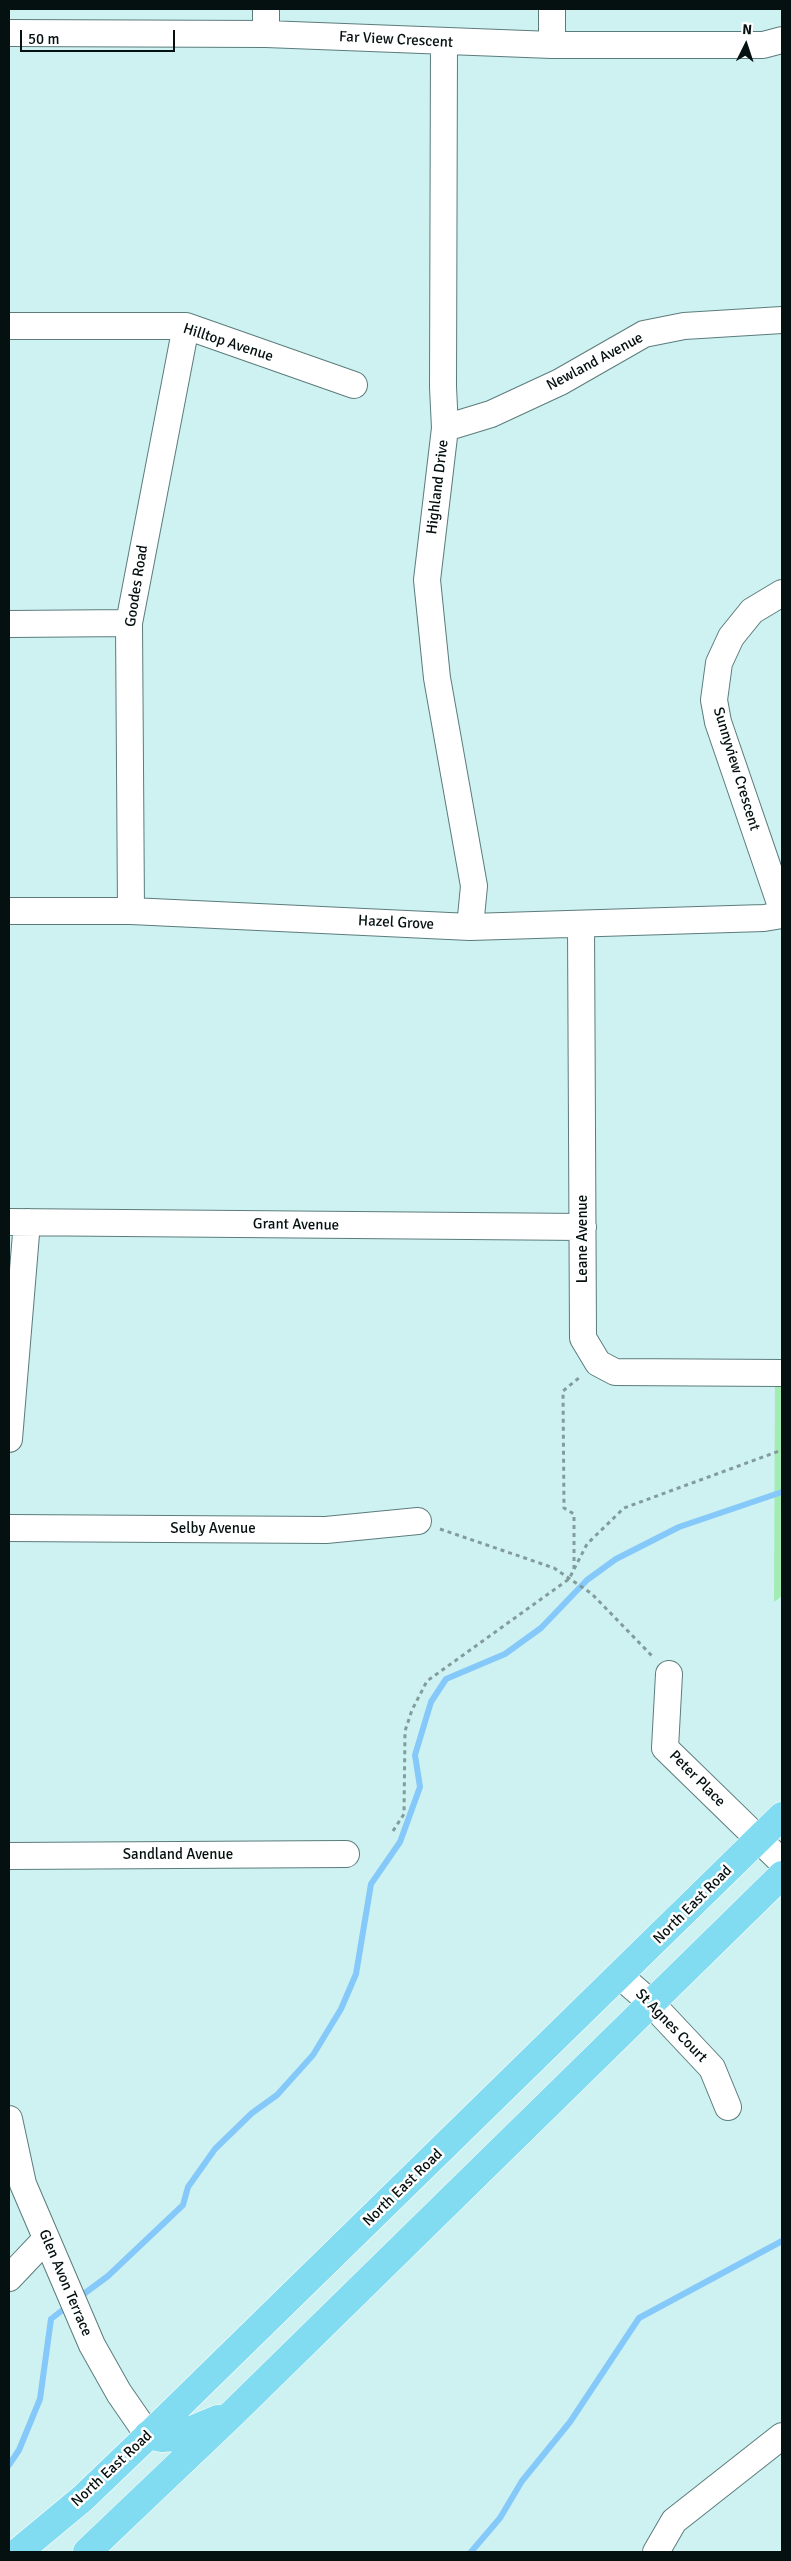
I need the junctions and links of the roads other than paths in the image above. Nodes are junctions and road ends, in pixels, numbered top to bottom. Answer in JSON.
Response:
{"nodes":[{"id":1,"x":552,"y":9,"type":"edge"},
{"id":2,"x":266,"y":22,"type":"edge"},
{"id":3,"x":9,"y":33,"type":"edge"},
{"id":4,"x":782,"y":40,"type":"edge"},
{"id":5,"x":444,"y":43,"type":"junction"},
{"id":6,"x":552,"y":45,"type":"junction"},
{"id":7,"x":782,"y":320,"type":"edge"},
{"id":8,"x":9,"y":326,"type":"edge"},
{"id":9,"x":186,"y":326,"type":"junction"},
{"id":10,"x":354,"y":385,"type":"dead end"},
{"id":11,"x":445,"y":428,"type":"junction"},
{"id":12,"x":782,"y":593,"type":"edge"},
{"id":13,"x":129,"y":623,"type":"junction"},
{"id":14,"x":9,"y":624,"type":"edge"},
{"id":15,"x":782,"y":909,"type":"edge"},
{"id":16,"x":131,"y":910,"type":"junction"},
{"id":17,"x":9,"y":911,"type":"edge"},
{"id":18,"x":782,"y":915,"type":"edge"},
{"id":19,"x":581,"y":924,"type":"junction"},
{"id":20,"x":470,"y":927,"type":"junction"},
{"id":21,"x":18,"y":1222,"type":"edge"},
{"id":22,"x":583,"y":1227,"type":"junction"},
{"id":23,"x":782,"y":1373,"type":"edge"},
{"id":24,"x":9,"y":1439,"type":"edge"},
{"id":25,"x":418,"y":1521,"type":"road end"},
{"id":26,"x":9,"y":1528,"type":"edge"},
{"id":27,"x":669,"y":1674,"type":"road end"},
{"id":28,"x":782,"y":1816,"type":"edge"},
{"id":29,"x":758,"y":1840,"type":"junction"},
{"id":30,"x":346,"y":1854,"type":"dead end"},
{"id":31,"x":9,"y":1856,"type":"edge"},
{"id":32,"x":782,"y":1862,"type":"edge"},
{"id":33,"x":782,"y":1875,"type":"edge"},
{"id":34,"x":620,"y":1976,"type":"junction"},
{"id":35,"x":650,"y":2002,"type":"junction"},
{"id":36,"x":728,"y":2107,"type":"dead end"},
{"id":37,"x":9,"y":2120,"type":"edge"},
{"id":38,"x":46,"y":2239,"type":"junction"},
{"id":39,"x":9,"y":2278,"type":"edge"},
{"id":40,"x":233,"y":2413,"type":"junction"},
{"id":41,"x":148,"y":2435,"type":"junction"},
{"id":42,"x":782,"y":2436,"type":"edge"},
{"id":43,"x":142,"y":2501,"type":"junction"},
{"id":44,"x":18,"y":2552,"type":"edge"},
{"id":45,"x":87,"y":2552,"type":"edge"},
{"id":46,"x":656,"y":2552,"type":"edge"}],
"edges":[{"from":1,"to":6,"type":"street"},
{"from":2,"to":3,"type":"street","name":"Far View Crescent"},
{"from":2,"to":5,"type":"street","name":"Far View Crescent"},
{"from":4,"to":6,"type":"street","name":"Far View Crescent"},
{"from":5,"to":6,"type":"street","name":"Far View Crescent"},
{"from":5,"to":11,"type":"street","name":"Highland Drive"},
{"from":7,"to":11,"type":"street","name":"Newland Avenue"},
{"from":8,"to":9,"type":"street","name":"Hilltop Avenue"},
{"from":9,"to":10,"type":"street","name":"Hilltop Avenue"},
{"from":9,"to":13,"type":"street","name":"Goodes Road"},
{"from":11,"to":20,"type":"street","name":"Highland Drive"},
{"from":12,"to":15,"type":"street","name":"Sunnyview Crescent"},
{"from":13,"to":14,"type":"street"},
{"from":13,"to":16,"type":"street","name":"Goodes Road"},
{"from":16,"to":17,"type":"street","name":"Hazel Grove"},
{"from":16,"to":20,"type":"street","name":"Hazel Grove"},
{"from":18,"to":19,"type":"street","name":"Hazel Grove"},
{"from":19,"to":20,"type":"street","name":"Hazel Grove"},
{"from":19,"to":22,"type":"street","name":"Leane Avenue"},
{"from":21,"to":22,"type":"street","name":"Grant Avenue"},
{"from":21,"to":24,"type":"street"},
{"from":22,"to":23,"type":"street","name":"Leane Avenue"},
{"from":25,"to":26,"type":"street","name":"Selby Avenue"},
{"from":27,"to":29,"type":"street","name":"Peter Place"},
{"from":28,"to":29,"type":"main road","name":"North East Road"},
{"from":29,"to":32,"type":"street","name":"Peter Place"},
{"from":29,"to":34,"type":"main road","name":"North East Road"},
{"from":30,"to":31,"type":"street","name":"Sandland Avenue"},
{"from":33,"to":35,"type":"main road"},
{"from":34,"to":35,"type":"street","name":"St Agnes Court"},
{"from":34,"to":41,"type":"main road","name":"North East Road"},
{"from":35,"to":36,"type":"street","name":"St Agnes Court"},
{"from":35,"to":40,"type":"main road"},
{"from":37,"to":38,"type":"street","name":"Glen Avon Terrace"},
{"from":38,"to":39,"type":"street"},
{"from":38,"to":41,"type":"street","name":"Glen Avon Terrace"},
{"from":40,"to":41,"type":"main road"},
{"from":40,"to":43,"type":"main road"},
{"from":41,"to":43,"type":"main road"},
{"from":41,"to":44,"type":"main road","name":"North East Road"},
{"from":42,"to":46,"type":"street"},
{"from":43,"to":45,"type":"main road"}]}
